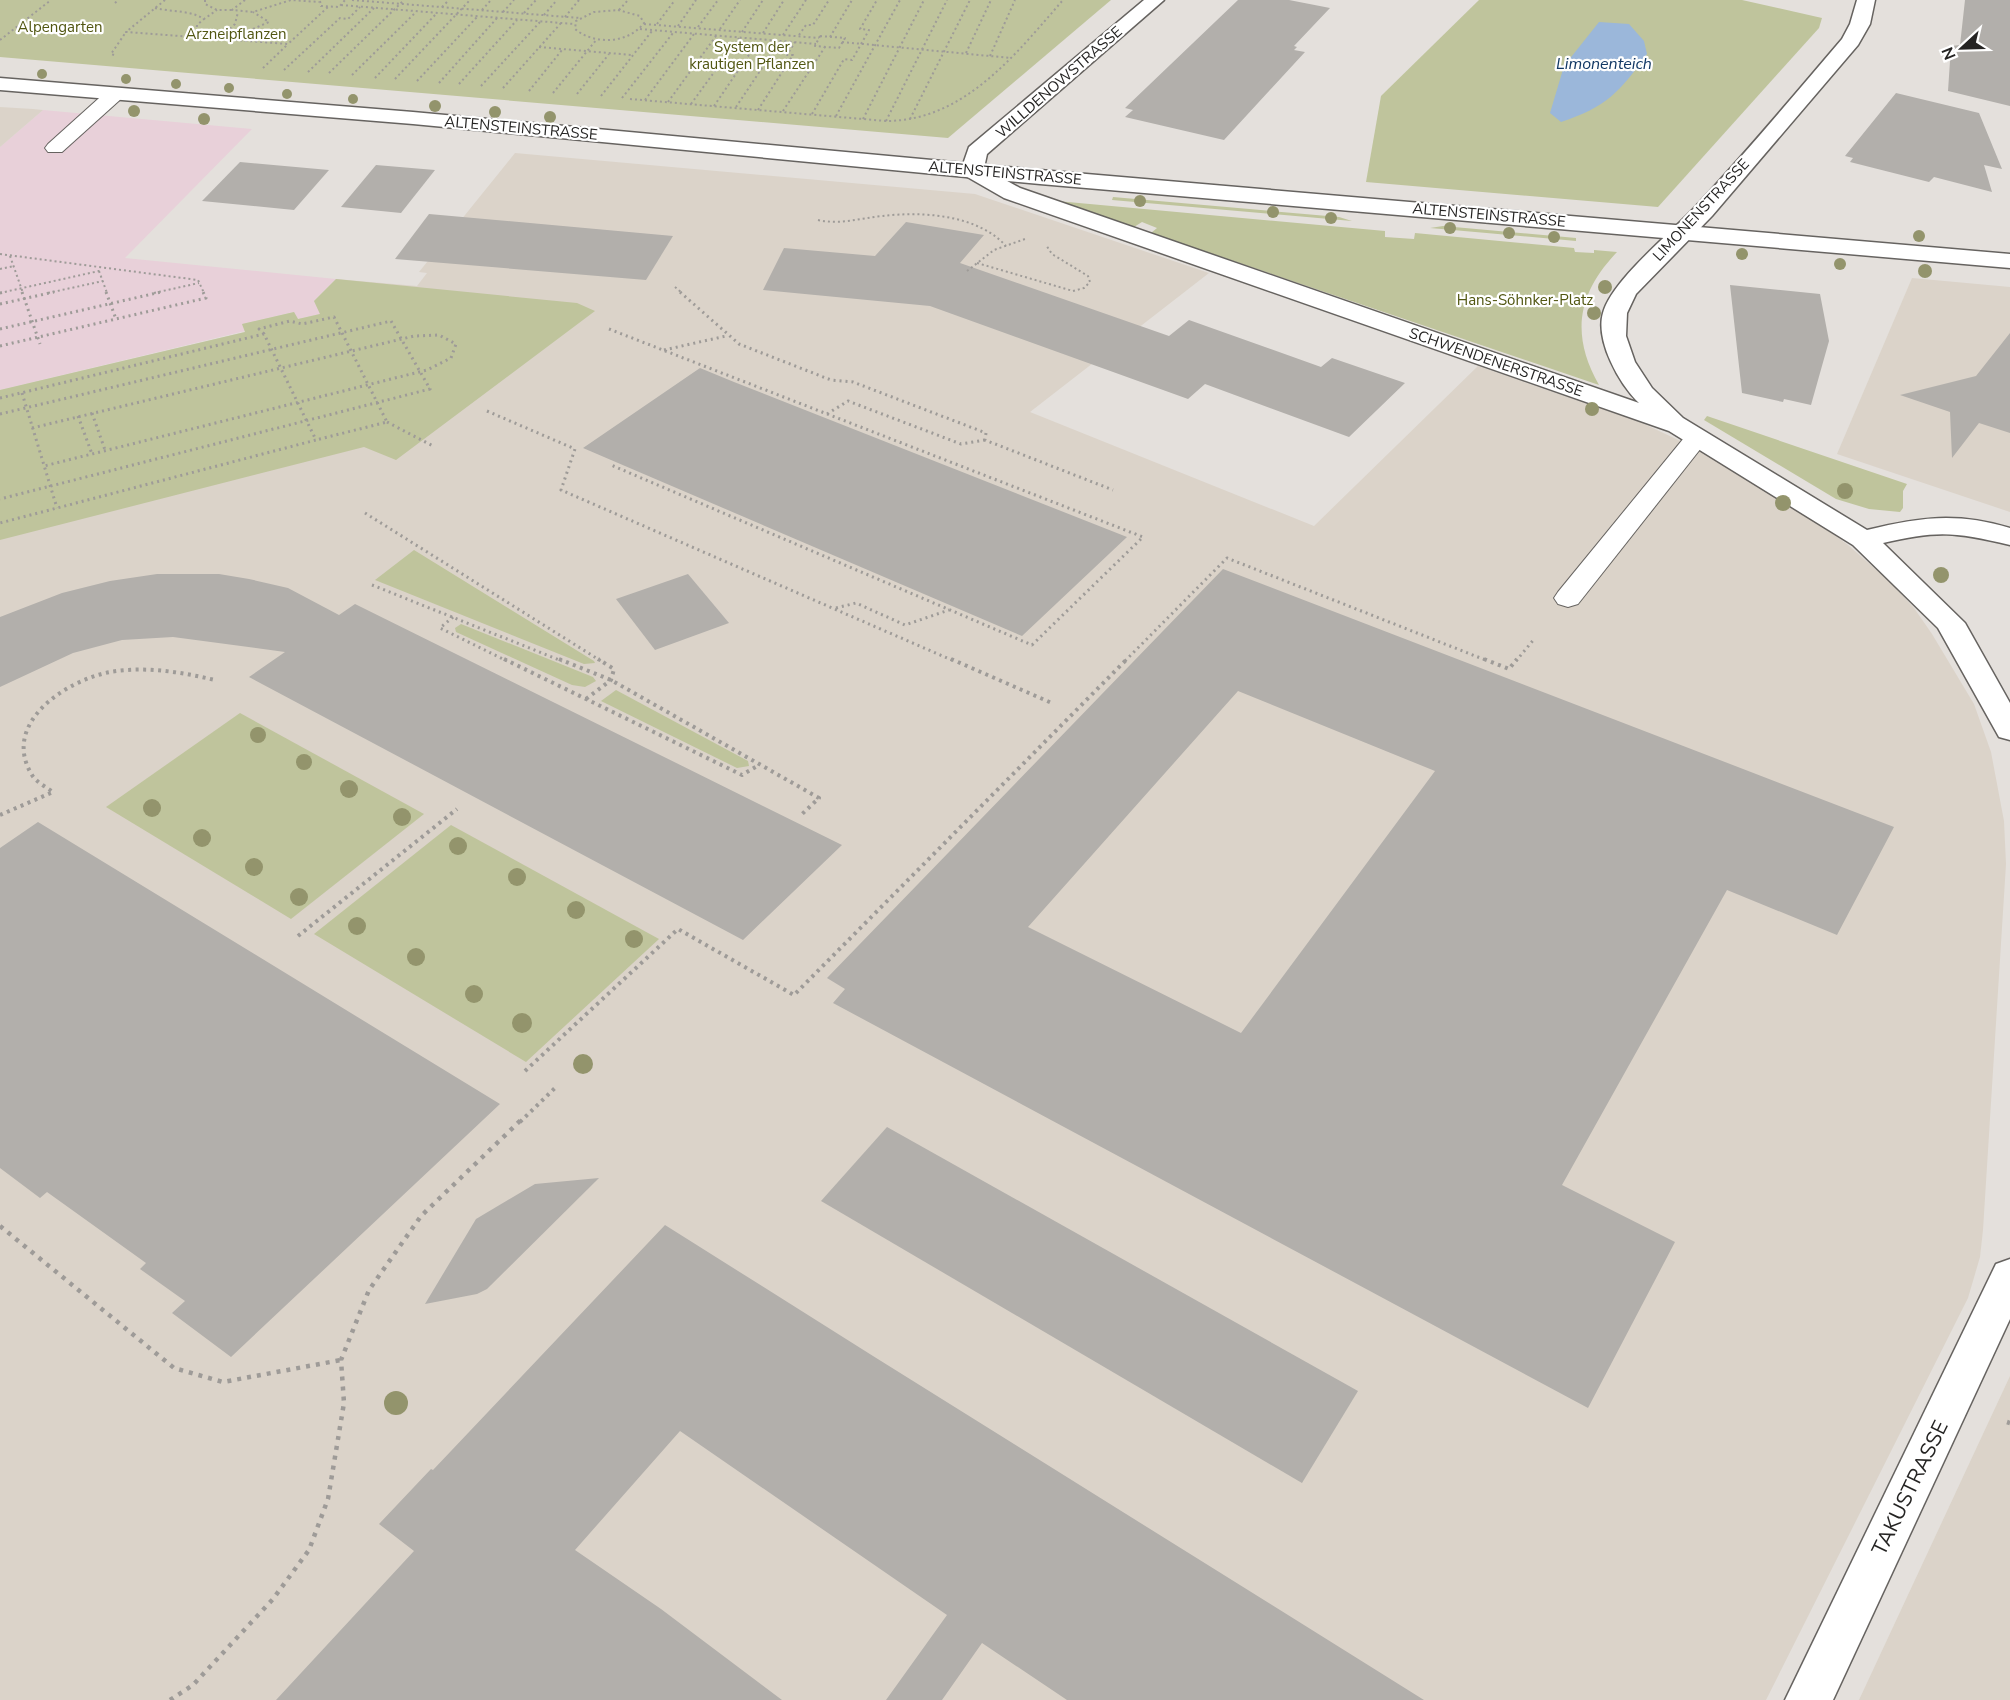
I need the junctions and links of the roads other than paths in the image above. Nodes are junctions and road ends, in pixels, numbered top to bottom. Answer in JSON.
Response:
{"nodes":[{"id":1,"x":1155,"y":0,"type":"edge"},
{"id":2,"x":1866,"y":0,"type":"edge"},
{"id":3,"x":0,"y":84,"type":"edge"},
{"id":4,"x":115,"y":94,"type":"junction"},
{"id":5,"x":55,"y":148,"type":"dead end"},
{"id":6,"x":972,"y":170,"type":"junction"},
{"id":7,"x":1682,"y":232,"type":"junction"},
{"id":8,"x":2010,"y":261,"type":"edge"},
{"id":9,"x":1687,"y":431,"type":"junction"},
{"id":10,"x":2010,"y":537,"type":"edge"},
{"id":11,"x":1863,"y":539,"type":"junction"},
{"id":12,"x":1568,"y":598,"type":"dead end"},
{"id":13,"x":2010,"y":730,"type":"edge"},
{"id":14,"x":2010,"y":1275,"type":"edge"},
{"id":15,"x":1809,"y":1700,"type":"edge"}],
"edges":[{"from":1,"to":6,"type":"street","name":"WILLDENOWSTRASSE"},
{"from":2,"to":7,"type":"street","name":"LIMONENSTRASSE"},
{"from":3,"to":4,"type":"street","name":"ALTENSTEINSTRASSE"},
{"from":4,"to":5,"type":"lane"},
{"from":4,"to":6,"type":"street","name":"ALTENSTEINSTRASSE"},
{"from":6,"to":7,"type":"street","name":"ALTENSTEINSTRASSE"},
{"from":6,"to":9,"type":"street","name":"SCHWENDENERSTRASSE"},
{"from":7,"to":8,"type":"street","name":"ALTENSTEINSTRASSE"},
{"from":7,"to":9,"type":"street","name":"LIMONENSTRASSE"},
{"from":9,"to":11,"type":"street","name":"SCHWENDENERSTRASSE"},
{"from":9,"to":12,"type":"lane"},
{"from":10,"to":11,"type":"street"},
{"from":11,"to":13,"type":"street"},
{"from":14,"to":15,"type":"street","name":"TAKUSTRASSE"}]}
